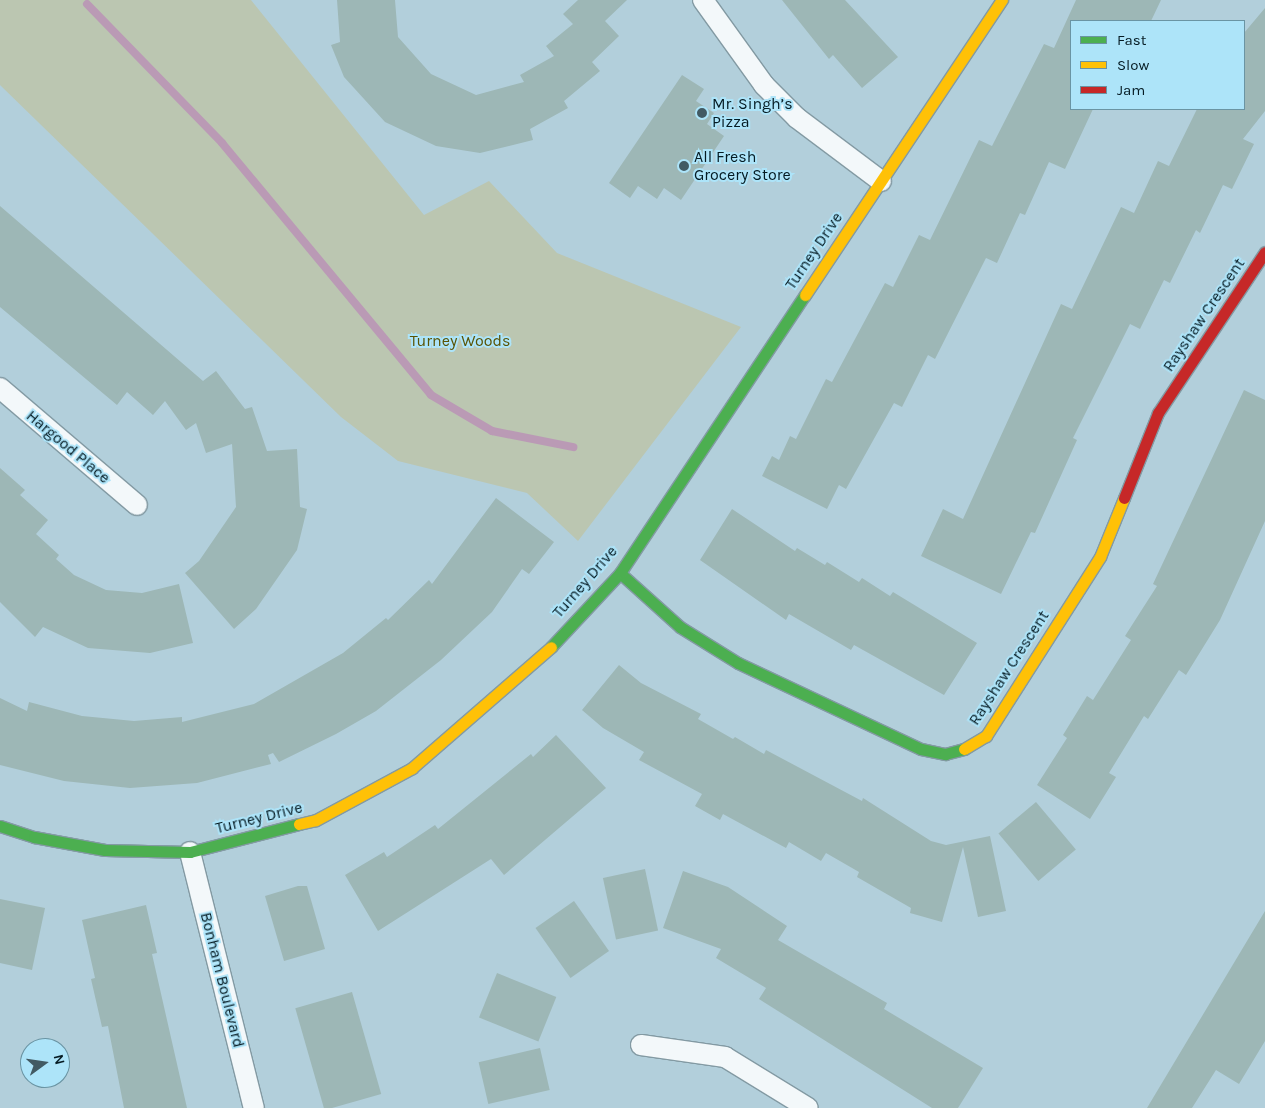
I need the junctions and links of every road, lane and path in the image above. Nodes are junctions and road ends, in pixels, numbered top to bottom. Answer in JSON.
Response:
{"nodes":[{"id":1,"x":703,"y":0,"type":"edge"},
{"id":2,"x":1002,"y":0,"type":"edge"},
{"id":3,"x":881,"y":181,"type":"junction"},
{"id":4,"x":1265,"y":252,"type":"edge"},
{"id":5,"x":0,"y":388,"type":"edge"},
{"id":6,"x":137,"y":505,"type":"dead end"},
{"id":7,"x":620,"y":573,"type":"junction"},
{"id":8,"x":0,"y":826,"type":"edge"},
{"id":9,"x":190,"y":852,"type":"junction"},
{"id":10,"x":640,"y":1045,"type":"dead end"},
{"id":11,"x":254,"y":1108,"type":"edge"},
{"id":12,"x":808,"y":1108,"type":"edge"}],
"edges":[{"from":1,"to":3,"type":"street"},
{"from":2,"to":3,"type":"street","name":"Turney Drive"},
{"from":3,"to":7,"type":"street","name":"Turney Drive"},
{"from":4,"to":7,"type":"street","name":"Rayshaw Crescent"},
{"from":5,"to":6,"type":"street","name":"Hargood Place"},
{"from":7,"to":9,"type":"street","name":"Turney Drive"},
{"from":8,"to":9,"type":"street","name":"Turney Drive"},
{"from":9,"to":11,"type":"street","name":"Bonham Boulevard"},
{"from":10,"to":12,"type":"street"}]}
